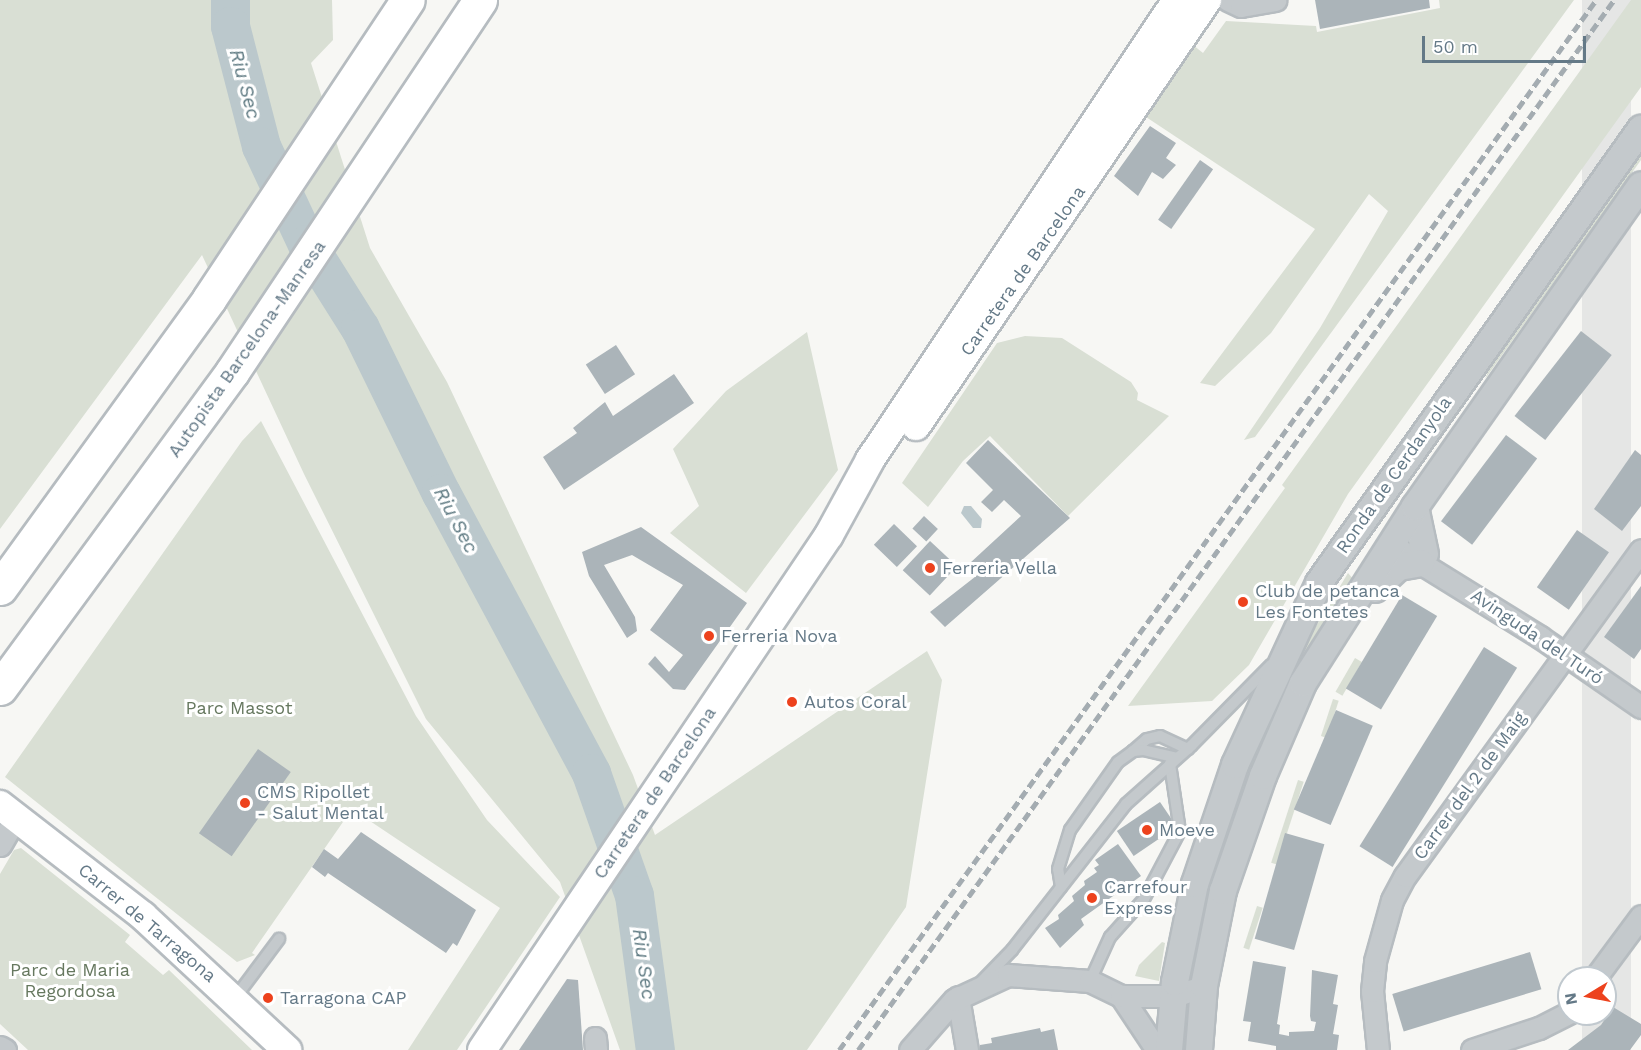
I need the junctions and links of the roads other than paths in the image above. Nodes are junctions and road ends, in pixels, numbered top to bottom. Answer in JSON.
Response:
{"nodes":[{"id":1,"x":408,"y":0,"type":"edge"},
{"id":2,"x":480,"y":0,"type":"edge"},
{"id":3,"x":485,"y":0,"type":"edge"},
{"id":4,"x":1177,"y":0,"type":"edge"},
{"id":5,"x":1200,"y":0,"type":"edge"},
{"id":6,"x":1207,"y":0,"type":"edge"},
{"id":7,"x":1228,"y":0,"type":"edge"},
{"id":8,"x":1275,"y":0,"type":"edge"},
{"id":9,"x":461,"y":30,"type":"junction"},
{"id":10,"x":1137,"y":60,"type":"junction"},
{"id":11,"x":1641,"y":129,"type":"edge"},
{"id":12,"x":1641,"y":185,"type":"edge"},
{"id":13,"x":1038,"y":208,"type":"junction"},
{"id":14,"x":1011,"y":290,"type":"junction"},
{"id":15,"x":1491,"y":336,"type":"junction"},
{"id":16,"x":934,"y":364,"type":"junction"},
{"id":17,"x":1415,"y":507,"type":"junction"},
{"id":18,"x":829,"y":535,"type":"junction"},
{"id":19,"x":1395,"y":541,"type":"junction"},
{"id":20,"x":1641,"y":550,"type":"edge"},
{"id":21,"x":1426,"y":561,"type":"junction"},
{"id":22,"x":0,"y":588,"type":"edge"},
{"id":23,"x":1289,"y":644,"type":"junction"},
{"id":24,"x":1565,"y":655,"type":"junction"},
{"id":25,"x":1271,"y":682,"type":"junction"},
{"id":26,"x":1302,"y":683,"type":"junction"},
{"id":27,"x":0,"y":688,"type":"edge"},
{"id":28,"x":1641,"y":708,"type":"edge"},
{"id":29,"x":1188,"y":748,"type":"junction"},
{"id":30,"x":1133,"y":751,"type":"junction"},
{"id":31,"x":1174,"y":761,"type":"junction"},
{"id":32,"x":8,"y":811,"type":"edge"},
{"id":33,"x":0,"y":845,"type":"edge"},
{"id":34,"x":1061,"y":887,"type":"junction"},
{"id":35,"x":1641,"y":916,"type":"edge"},
{"id":36,"x":279,"y":939,"type":"dead end"},
{"id":37,"x":1604,"y":966,"type":"edge"},
{"id":38,"x":1090,"y":981,"type":"junction"},
{"id":39,"x":977,"y":986,"type":"junction"},
{"id":40,"x":1204,"y":986,"type":"junction"},
{"id":41,"x":1121,"y":996,"type":"junction"},
{"id":42,"x":1174,"y":996,"type":"junction"},
{"id":43,"x":958,"y":997,"type":"junction"},
{"id":44,"x":235,"y":999,"type":"junction"},
{"id":45,"x":508,"y":1010,"type":"junction"},
{"id":46,"x":1557,"y":1019,"type":"edge"},
{"id":47,"x":0,"y":1047,"type":"edge"},
{"id":48,"x":1195,"y":1049,"type":"edge"},
{"id":49,"x":5,"y":1050,"type":"edge"},
{"id":50,"x":287,"y":1050,"type":"edge"},
{"id":51,"x":468,"y":1050,"type":"edge"},
{"id":52,"x":482,"y":1050,"type":"edge"},
{"id":53,"x":910,"y":1050,"type":"edge"},
{"id":54,"x":967,"y":1050,"type":"edge"},
{"id":55,"x":1157,"y":1050,"type":"edge"},
{"id":56,"x":1169,"y":1050,"type":"edge"},
{"id":57,"x":1378,"y":1050,"type":"edge"},
{"id":58,"x":1472,"y":1050,"type":"edge"}],
"edges":[{"from":1,"to":22,"type":"highway"},
{"from":2,"to":9,"type":"highway","name":"Autopista Barcelona-Manresa"},
{"from":3,"to":9,"type":"highway"},
{"from":4,"to":10,"type":"main road","name":"Carretera de Barcelona"},
{"from":5,"to":10,"type":"lane"},
{"from":6,"to":14,"type":"main road","name":"Carretera de Barcelona"},
{"from":7,"to":8,"type":"street"},
{"from":9,"to":27,"type":"highway","name":"Autopista Barcelona-Manresa"},
{"from":10,"to":13,"type":"main road","name":"Carretera de Barcelona"},
{"from":11,"to":15,"type":"street","name":"Ronda de Cerdanyola"},
{"from":12,"to":17,"type":"street","name":"Ronda de Cerdanyola"},
{"from":13,"to":14,"type":"main road"},
{"from":13,"to":16,"type":"main road","name":"Carretera de Barcelona"},
{"from":14,"to":16,"type":"main road"},
{"from":14,"to":18,"type":"main road","name":"Carretera de Barcelona"},
{"from":15,"to":19,"type":"street","name":"Ronda de Cerdanyola"},
{"from":15,"to":23,"type":"street","name":"Ronda de Cerdanyola"},
{"from":16,"to":18,"type":"main road","name":"Carretera de Barcelona"},
{"from":17,"to":19,"type":"street","name":"Ronda de Cerdanyola"},
{"from":17,"to":21,"type":"street","name":"Ronda de Cerdanyola"},
{"from":18,"to":45,"type":"main road","name":"Carretera de Barcelona"},
{"from":19,"to":21,"type":"street","name":"Avinguda del Turó"},
{"from":19,"to":25,"type":"street","name":"Ronda de Cerdanyola"},
{"from":19,"to":26,"type":"street","name":"Ronda de Cerdanyola"},
{"from":20,"to":24,"type":"street","name":"Carrer del 2 de Maig"},
{"from":21,"to":24,"type":"street","name":"Avinguda del Turó"},
{"from":21,"to":26,"type":"street"},
{"from":23,"to":25,"type":"street","name":"Ronda de Cerdanyola"},
{"from":23,"to":29,"type":"lane"},
{"from":24,"to":28,"type":"street","name":"Avinguda del Turó"},
{"from":24,"to":57,"type":"street","name":"Carrer del 2 de Maig"},
{"from":25,"to":42,"type":"street","name":"Ronda de Cerdanyola"},
{"from":26,"to":40,"type":"street","name":"Ronda de Cerdanyola"},
{"from":29,"to":30,"type":"lane"},
{"from":29,"to":31,"type":"lane"},
{"from":30,"to":31,"type":"lane"},
{"from":30,"to":34,"type":"lane"},
{"from":31,"to":34,"type":"lane"},
{"from":31,"to":38,"type":"lane"},
{"from":32,"to":33,"type":"street"},
{"from":32,"to":44,"type":"main road","name":"Carrer de Tarragona"},
{"from":34,"to":39,"type":"lane"},
{"from":35,"to":37,"type":"street"},
{"from":36,"to":44,"type":"lane"},
{"from":38,"to":39,"type":"street"},
{"from":38,"to":41,"type":"street"},
{"from":39,"to":43,"type":"street"},
{"from":40,"to":42,"type":"street"},
{"from":40,"to":48,"type":"street","name":"Ronda de Cerdanyola"},
{"from":41,"to":42,"type":"street"},
{"from":41,"to":55,"type":"street"},
{"from":42,"to":56,"type":"street","name":"Ronda de Cerdanyola"},
{"from":43,"to":53,"type":"street"},
{"from":43,"to":54,"type":"street"},
{"from":44,"to":50,"type":"main road","name":"Carrer de Tarragona"},
{"from":45,"to":51,"type":"main road"},
{"from":45,"to":52,"type":"main road","name":"Carretera de Barcelona"},
{"from":46,"to":58,"type":"street"},
{"from":47,"to":49,"type":"street"}]}
